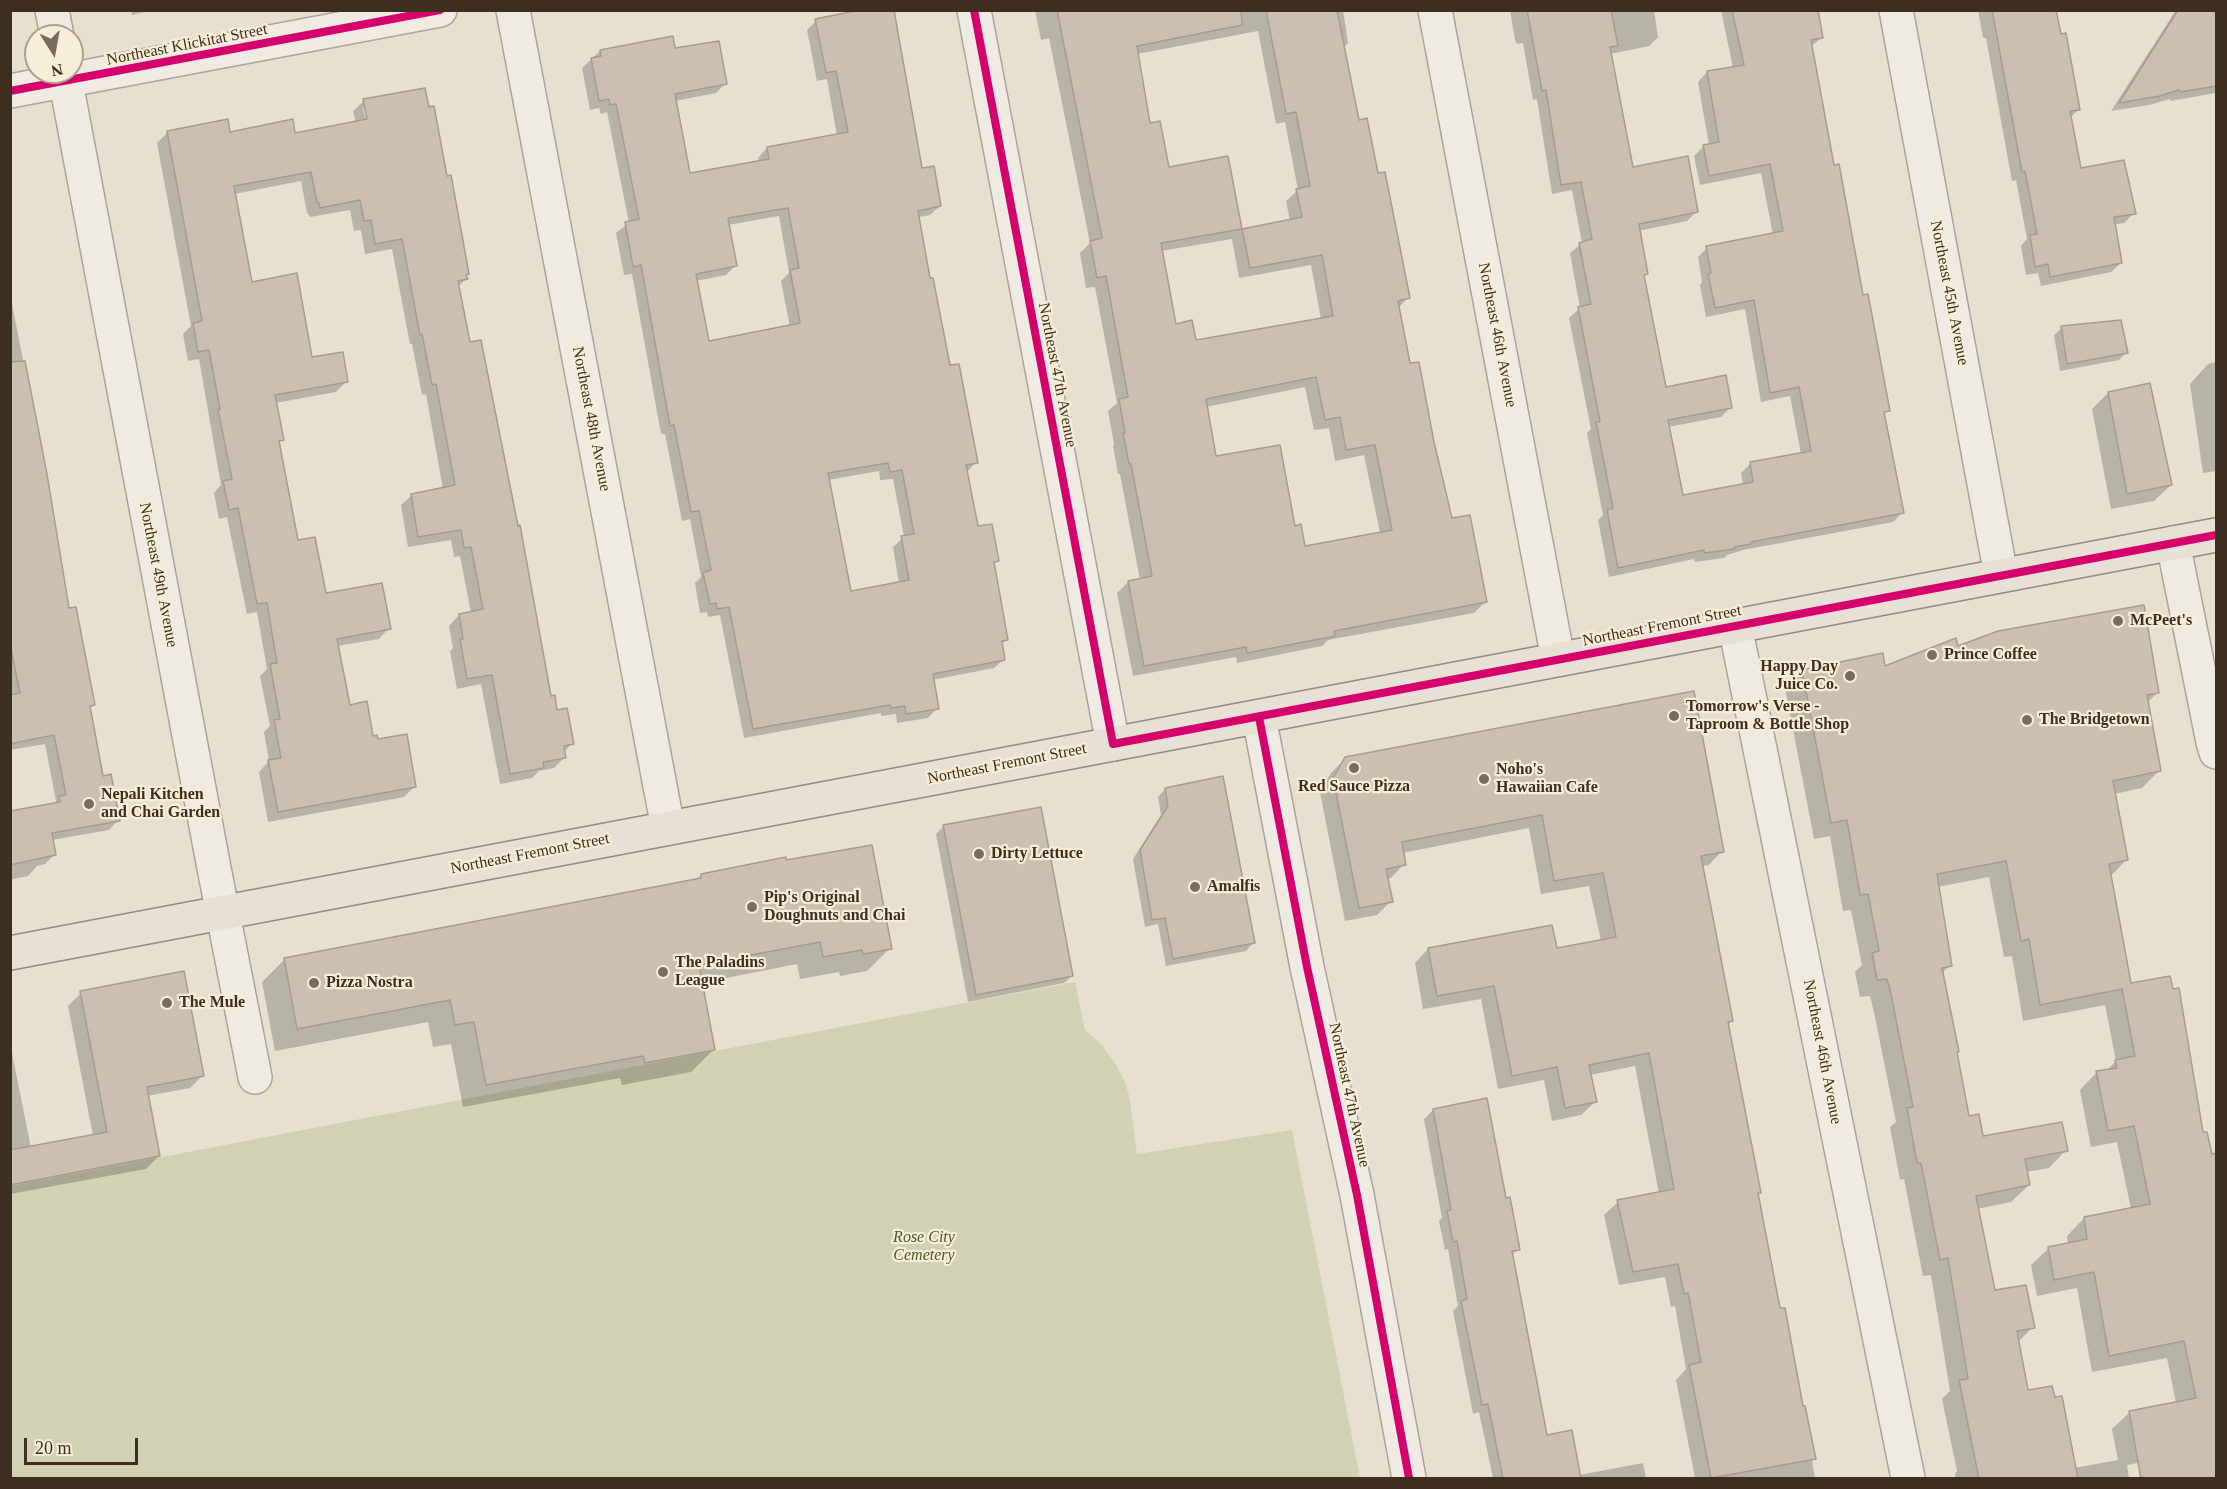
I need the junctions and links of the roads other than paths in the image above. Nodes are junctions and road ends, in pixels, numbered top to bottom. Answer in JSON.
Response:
{"nodes":[{"id":1,"x":440,"y":10,"type":"edge"},
{"id":2,"x":513,"y":10,"type":"edge"},
{"id":3,"x":974,"y":10,"type":"edge"},
{"id":4,"x":1435,"y":10,"type":"edge"},
{"id":5,"x":1896,"y":10,"type":"edge"},
{"id":6,"x":84,"y":72,"type":"edge"},
{"id":7,"x":37,"y":84,"type":"edge"},
{"id":8,"x":66,"y":84,"type":"edge"},
{"id":9,"x":10,"y":92,"type":"edge"},
{"id":10,"x":2217,"y":535,"type":"edge"},
{"id":11,"x":2173,"y":543,"type":"junction"},
{"id":12,"x":2001,"y":575,"type":"junction"},
{"id":13,"x":1735,"y":626,"type":"junction"},
{"id":14,"x":1558,"y":659,"type":"junction"},
{"id":15,"x":1259,"y":717,"type":"junction"},
{"id":16,"x":1113,"y":744,"type":"junction"},
{"id":17,"x":2217,"y":752,"type":"edge"},
{"id":18,"x":668,"y":828,"type":"junction"},
{"id":19,"x":224,"y":913,"type":"junction"},
{"id":20,"x":10,"y":954,"type":"edge"},
{"id":21,"x":255,"y":1077,"type":"dead end"},
{"id":22,"x":1409,"y":1479,"type":"edge"},
{"id":23,"x":1908,"y":1479,"type":"edge"}],
"edges":[{"from":1,"to":6,"type":"street","name":"Northeast Klickitat Street"},
{"from":2,"to":18,"type":"street","name":"Northeast 48th Avenue"},
{"from":3,"to":16,"type":"street","name":"Northeast 47th Avenue"},
{"from":4,"to":14,"type":"street","name":"Northeast 46th Avenue"},
{"from":5,"to":12,"type":"street","name":"Northeast 45th Avenue"},
{"from":7,"to":9,"type":"street","name":"Northeast Klickitat Street"},
{"from":8,"to":19,"type":"street","name":"Northeast 49th Avenue"},
{"from":10,"to":11,"type":"main road","name":"Northeast Fremont Street"},
{"from":11,"to":12,"type":"main road","name":"Northeast Fremont Street"},
{"from":11,"to":17,"type":"street"},
{"from":12,"to":13,"type":"main road","name":"Northeast Fremont Street"},
{"from":13,"to":14,"type":"main road","name":"Northeast Fremont Street"},
{"from":13,"to":23,"type":"street","name":"Northeast 46th Avenue"},
{"from":14,"to":15,"type":"main road","name":"Northeast Fremont Street"},
{"from":15,"to":16,"type":"main road","name":"Northeast Fremont Street"},
{"from":15,"to":22,"type":"street","name":"Northeast 47th Avenue"},
{"from":16,"to":18,"type":"main road","name":"Northeast Fremont Street"},
{"from":18,"to":19,"type":"main road","name":"Northeast Fremont Street"},
{"from":19,"to":20,"type":"main road","name":"Northeast Fremont Street"},
{"from":19,"to":21,"type":"street","name":"Northeast 49th Avenue"}]}
